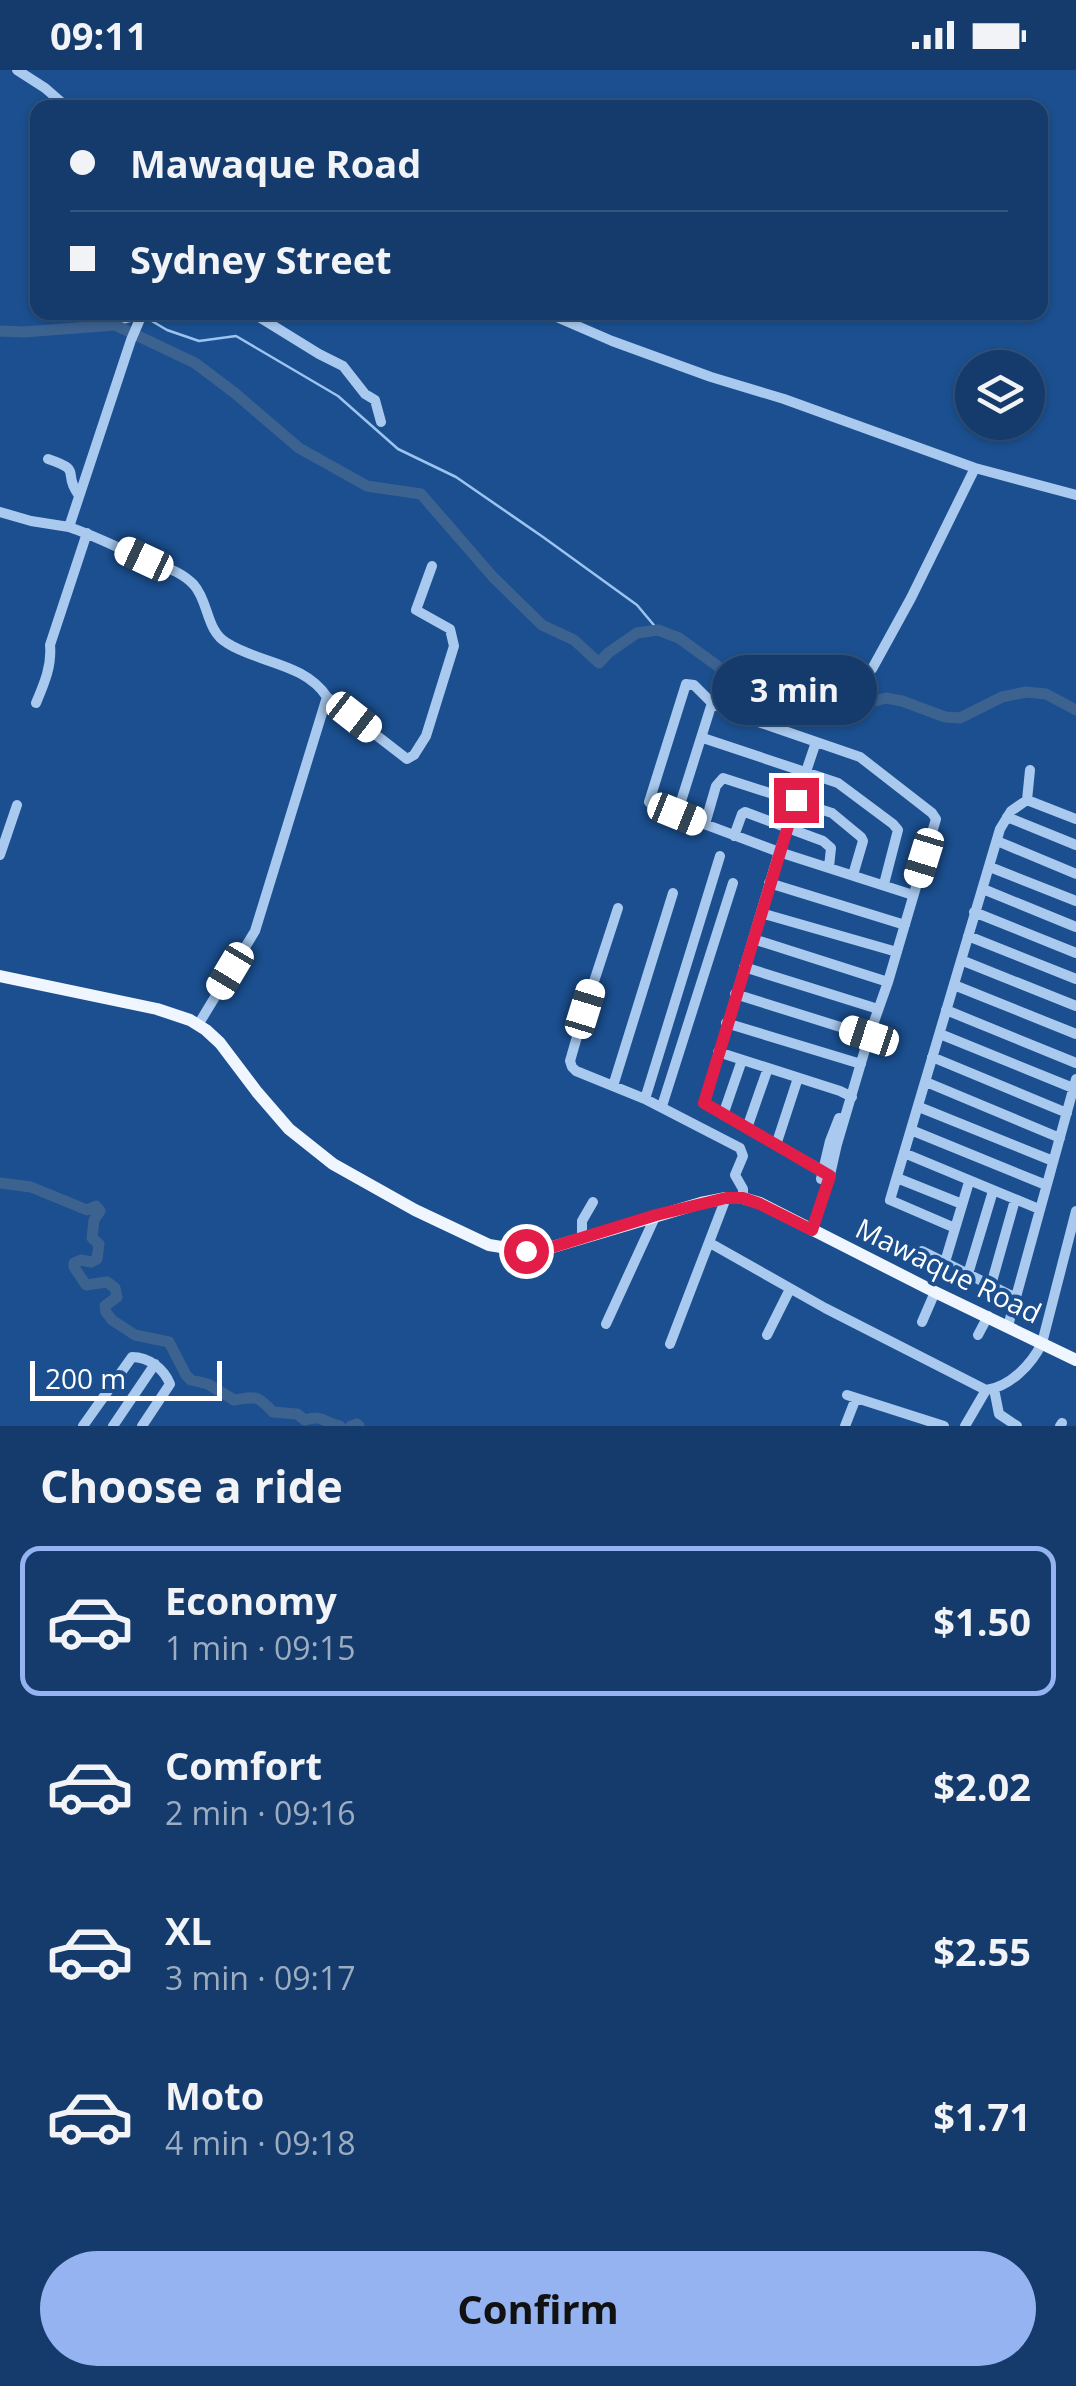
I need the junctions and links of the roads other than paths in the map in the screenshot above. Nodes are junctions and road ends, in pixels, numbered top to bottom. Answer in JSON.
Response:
{"nodes":[{"id":1,"x":17,"y":70,"type":"edge"},
{"id":2,"x":59,"y":100,"type":"edge"},
{"id":3,"x":140,"y":320,"type":"edge"},
{"id":4,"x":264,"y":320,"type":"edge"},
{"id":5,"x":564,"y":320,"type":"edge"},
{"id":6,"x":381,"y":422,"type":"dead end"},
{"id":7,"x":48,"y":459,"type":"dead end"},
{"id":8,"x":975,"y":468,"type":"junction"},
{"id":9,"x":78,"y":494,"type":"junction"},
{"id":10,"x":1076,"y":495,"type":"edge"},
{"id":11,"x":0,"y":512,"type":"edge"},
{"id":12,"x":69,"y":526,"type":"junction"},
{"id":13,"x":86,"y":533,"type":"junction"},
{"id":14,"x":432,"y":566,"type":"dead end"},
{"id":15,"x":872,"y":669,"type":"dead end"},
{"id":16,"x":327,"y":696,"type":"junction"},
{"id":17,"x":36,"y":702,"type":"dead end"},
{"id":18,"x":712,"y":703,"type":"junction"},
{"id":19,"x":702,"y":738,"type":"junction"},
{"id":20,"x":816,"y":742,"type":"junction"},
{"id":21,"x":1030,"y":770,"type":"dead end"},
{"id":22,"x":805,"y":772,"type":"junction"},
{"id":23,"x":796,"y":800,"type":"junction"},
{"id":24,"x":1027,"y":800,"type":"junction"},
{"id":25,"x":17,"y":806,"type":"dead end"},
{"id":26,"x":677,"y":814,"type":"junction"},
{"id":27,"x":1007,"y":817,"type":"junction"},
{"id":28,"x":1076,"y":819,"type":"edge"},
{"id":29,"x":704,"y":824,"type":"junction"},
{"id":30,"x":789,"y":828,"type":"junction"},
{"id":31,"x":734,"y":836,"type":"junction"},
{"id":32,"x":996,"y":841,"type":"junction"},
{"id":33,"x":1076,"y":844,"type":"edge"},
{"id":34,"x":779,"y":852,"type":"junction"},
{"id":35,"x":0,"y":855,"type":"edge"},
{"id":36,"x":720,"y":856,"type":"dead end"},
{"id":37,"x":990,"y":866,"type":"junction"},
{"id":38,"x":828,"y":867,"type":"junction"},
{"id":39,"x":853,"y":874,"type":"junction"},
{"id":40,"x":1076,"y":874,"type":"edge"},
{"id":41,"x":733,"y":883,"type":"dead end"},
{"id":42,"x":769,"y":883,"type":"junction"},
{"id":43,"x":884,"y":884,"type":"junction"},
{"id":44,"x":983,"y":890,"type":"junction"},
{"id":45,"x":673,"y":893,"type":"dead end"},
{"id":46,"x":913,"y":895,"type":"junction"},
{"id":47,"x":1076,"y":901,"type":"edge"},
{"id":48,"x":618,"y":908,"type":"dead end"},
{"id":49,"x":974,"y":912,"type":"junction"},
{"id":50,"x":762,"y":913,"type":"junction"},
{"id":51,"x":904,"y":925,"type":"junction"},
{"id":52,"x":1076,"y":927,"type":"edge"},
{"id":53,"x":968,"y":936,"type":"junction"},
{"id":54,"x":753,"y":939,"type":"junction"},
{"id":55,"x":897,"y":952,"type":"junction"},
{"id":56,"x":1076,"y":953,"type":"edge"},
{"id":57,"x":961,"y":960,"type":"junction"},
{"id":58,"x":744,"y":967,"type":"junction"},
{"id":59,"x":0,"y":976,"type":"edge"},
{"id":60,"x":1076,"y":979,"type":"edge"},
{"id":61,"x":888,"y":982,"type":"junction"},
{"id":62,"x":954,"y":984,"type":"junction"},
{"id":63,"x":735,"y":994,"type":"junction"},
{"id":64,"x":1076,"y":1006,"type":"edge"},
{"id":65,"x":878,"y":1009,"type":"junction"},
{"id":66,"x":946,"y":1010,"type":"junction"},
{"id":67,"x":726,"y":1024,"type":"junction"},
{"id":68,"x":198,"y":1025,"type":"junction"},
{"id":69,"x":940,"y":1034,"type":"junction"},
{"id":70,"x":1076,"y":1034,"type":"edge"},
{"id":71,"x":869,"y":1036,"type":"junction"},
{"id":72,"x":718,"y":1052,"type":"junction"},
{"id":73,"x":932,"y":1058,"type":"junction"},
{"id":74,"x":742,"y":1060,"type":"junction"},
{"id":75,"x":861,"y":1064,"type":"junction"},
{"id":76,"x":1076,"y":1064,"type":"edge"},
{"id":77,"x":768,"y":1068,"type":"junction"},
{"id":78,"x":798,"y":1078,"type":"junction"},
{"id":79,"x":926,"y":1082,"type":"junction"},
{"id":80,"x":1075,"y":1084,"type":"edge"},
{"id":81,"x":613,"y":1086,"type":"junction"},
{"id":82,"x":851,"y":1095,"type":"junction"},
{"id":83,"x":645,"y":1098,"type":"junction"},
{"id":84,"x":662,"y":1106,"type":"junction"},
{"id":85,"x":919,"y":1106,"type":"junction"},
{"id":86,"x":1066,"y":1112,"type":"junction"},
{"id":87,"x":724,"y":1116,"type":"junction"},
{"id":88,"x":747,"y":1128,"type":"junction"},
{"id":89,"x":911,"y":1130,"type":"junction"},
{"id":90,"x":1060,"y":1138,"type":"junction"},
{"id":91,"x":776,"y":1145,"type":"junction"},
{"id":92,"x":904,"y":1154,"type":"junction"},
{"id":93,"x":1052,"y":1161,"type":"junction"},
{"id":94,"x":826,"y":1174,"type":"junction"},
{"id":95,"x":897,"y":1178,"type":"junction"},
{"id":96,"x":740,"y":1182,"type":"junction"},
{"id":97,"x":969,"y":1182,"type":"junction"},
{"id":98,"x":1046,"y":1186,"type":"junction"},
{"id":99,"x":993,"y":1191,"type":"junction"},
{"id":100,"x":726,"y":1198,"type":"junction"},
{"id":101,"x":743,"y":1198,"type":"junction"},
{"id":102,"x":1015,"y":1200,"type":"junction"},
{"id":103,"x":593,"y":1202,"type":"dead end"},
{"id":104,"x":762,"y":1204,"type":"junction"},
{"id":105,"x":962,"y":1204,"type":"junction"},
{"id":106,"x":1039,"y":1209,"type":"junction"},
{"id":107,"x":1076,"y":1211,"type":"edge"},
{"id":108,"x":656,"y":1215,"type":"junction"},
{"id":109,"x":808,"y":1228,"type":"junction"},
{"id":110,"x":955,"y":1228,"type":"junction"},
{"id":111,"x":582,"y":1238,"type":"junction"},
{"id":112,"x":710,"y":1243,"type":"junction"},
{"id":113,"x":1072,"y":1243,"type":"edge"},
{"id":114,"x":922,"y":1251,"type":"dead end"},
{"id":115,"x":945,"y":1262,"type":"junction"},
{"id":116,"x":968,"y":1274,"type":"junction"},
{"id":117,"x":992,"y":1285,"type":"junction"},
{"id":118,"x":790,"y":1288,"type":"junction"},
{"id":119,"x":935,"y":1292,"type":"junction"},
{"id":120,"x":1014,"y":1297,"type":"junction"},
{"id":121,"x":988,"y":1316,"type":"junction"},
{"id":122,"x":922,"y":1322,"type":"dead end"},
{"id":123,"x":606,"y":1324,"type":"dead end"},
{"id":124,"x":1008,"y":1326,"type":"junction"},
{"id":125,"x":978,"y":1335,"type":"dead end"},
{"id":126,"x":767,"y":1336,"type":"dead end"},
{"id":127,"x":670,"y":1344,"type":"dead end"},
{"id":128,"x":1042,"y":1344,"type":"junction"},
{"id":129,"x":1076,"y":1360,"type":"edge"},
{"id":130,"x":155,"y":1364,"type":"junction"},
{"id":131,"x":990,"y":1389,"type":"junction"},
{"id":132,"x":975,"y":1410,"type":"junction"},
{"id":133,"x":999,"y":1414,"type":"junction"},
{"id":134,"x":83,"y":1426,"type":"edge"},
{"id":135,"x":113,"y":1426,"type":"edge"},
{"id":136,"x":142,"y":1426,"type":"edge"},
{"id":137,"x":845,"y":1426,"type":"edge"},
{"id":138,"x":944,"y":1426,"type":"edge"},
{"id":139,"x":965,"y":1426,"type":"edge"},
{"id":140,"x":1017,"y":1426,"type":"edge"}],
"edges":[{"from":1,"to":2,"type":"street"},
{"from":3,"to":9,"type":"street"},
{"from":4,"to":6,"type":"street"},
{"from":5,"to":8,"type":"street"},
{"from":7,"to":9,"type":"street"},
{"from":8,"to":10,"type":"street"},
{"from":8,"to":15,"type":"street"},
{"from":9,"to":12,"type":"street"},
{"from":11,"to":12,"type":"street"},
{"from":12,"to":13,"type":"street"},
{"from":13,"to":16,"type":"street"},
{"from":13,"to":17,"type":"street"},
{"from":14,"to":16,"type":"street"},
{"from":16,"to":68,"type":"street"},
{"from":18,"to":19,"type":"street"},
{"from":18,"to":20,"type":"street"},
{"from":18,"to":26,"type":"street"},
{"from":19,"to":22,"type":"street"},
{"from":19,"to":26,"type":"street"},
{"from":20,"to":22,"type":"street"},
{"from":20,"to":46,"type":"street"},
{"from":21,"to":24,"type":"street"},
{"from":22,"to":23,"type":"street"},
{"from":22,"to":43,"type":"street"},
{"from":23,"to":29,"type":"street"},
{"from":23,"to":30,"type":"street"},
{"from":23,"to":39,"type":"street"},
{"from":24,"to":27,"type":"street"},
{"from":24,"to":28,"type":"street"},
{"from":25,"to":35,"type":"street"},
{"from":26,"to":29,"type":"street"},
{"from":27,"to":32,"type":"street"},
{"from":27,"to":33,"type":"street"},
{"from":29,"to":31,"type":"street"},
{"from":30,"to":31,"type":"street"},
{"from":30,"to":34,"type":"street"},
{"from":30,"to":38,"type":"street"},
{"from":31,"to":34,"type":"street"},
{"from":32,"to":37,"type":"street"},
{"from":32,"to":40,"type":"street"},
{"from":34,"to":38,"type":"street"},
{"from":34,"to":42,"type":"street"},
{"from":36,"to":83,"type":"street"},
{"from":37,"to":44,"type":"street"},
{"from":37,"to":47,"type":"street"},
{"from":38,"to":39,"type":"street"},
{"from":39,"to":43,"type":"street"},
{"from":41,"to":84,"type":"street"},
{"from":42,"to":50,"type":"street"},
{"from":42,"to":51,"type":"street"},
{"from":43,"to":46,"type":"street"},
{"from":44,"to":49,"type":"street"},
{"from":44,"to":52,"type":"street"},
{"from":45,"to":81,"type":"street"},
{"from":46,"to":51,"type":"street"},
{"from":48,"to":81,"type":"street"},
{"from":49,"to":53,"type":"street"},
{"from":49,"to":56,"type":"street"},
{"from":50,"to":54,"type":"street"},
{"from":50,"to":55,"type":"street"},
{"from":51,"to":55,"type":"street"},
{"from":53,"to":57,"type":"street"},
{"from":53,"to":60,"type":"street"},
{"from":54,"to":58,"type":"street"},
{"from":54,"to":61,"type":"street"},
{"from":55,"to":61,"type":"street"},
{"from":57,"to":62,"type":"street"},
{"from":57,"to":64,"type":"street"},
{"from":58,"to":63,"type":"street"},
{"from":58,"to":65,"type":"street"},
{"from":59,"to":68,"type":"main road","name":"Mawaque Road"},
{"from":61,"to":65,"type":"street"},
{"from":62,"to":66,"type":"street"},
{"from":62,"to":70,"type":"street"},
{"from":63,"to":67,"type":"street"},
{"from":63,"to":71,"type":"street"},
{"from":65,"to":71,"type":"street"},
{"from":66,"to":69,"type":"street"},
{"from":66,"to":76,"type":"street"},
{"from":67,"to":72,"type":"street"},
{"from":67,"to":75,"type":"street"},
{"from":68,"to":111,"type":"main road","name":"Mawaque Road"},
{"from":69,"to":73,"type":"street"},
{"from":69,"to":80,"type":"street"},
{"from":71,"to":75,"type":"street"},
{"from":72,"to":74,"type":"street"},
{"from":72,"to":87,"type":"street"},
{"from":73,"to":79,"type":"street"},
{"from":73,"to":86,"type":"street"},
{"from":74,"to":77,"type":"street"},
{"from":74,"to":87,"type":"street"},
{"from":75,"to":82,"type":"street"},
{"from":77,"to":78,"type":"street"},
{"from":77,"to":88,"type":"street"},
{"from":78,"to":82,"type":"street"},
{"from":78,"to":91,"type":"street"},
{"from":79,"to":85,"type":"street"},
{"from":79,"to":90,"type":"street"},
{"from":80,"to":86,"type":"street"},
{"from":81,"to":83,"type":"street"},
{"from":82,"to":94,"type":"street"},
{"from":83,"to":84,"type":"street"},
{"from":84,"to":96,"type":"street"},
{"from":85,"to":89,"type":"street"},
{"from":85,"to":93,"type":"street"},
{"from":86,"to":90,"type":"street"},
{"from":87,"to":88,"type":"street"},
{"from":88,"to":91,"type":"street"},
{"from":89,"to":92,"type":"street"},
{"from":89,"to":98,"type":"street"},
{"from":90,"to":93,"type":"street"},
{"from":91,"to":94,"type":"street"},
{"from":92,"to":95,"type":"street"},
{"from":92,"to":97,"type":"street"},
{"from":93,"to":98,"type":"street"},
{"from":94,"to":109,"type":"street"},
{"from":95,"to":105,"type":"street"},
{"from":95,"to":110,"type":"street"},
{"from":96,"to":101,"type":"street"},
{"from":96,"to":104,"type":"street"},
{"from":97,"to":99,"type":"street"},
{"from":97,"to":105,"type":"street"},
{"from":98,"to":106,"type":"street"},
{"from":99,"to":102,"type":"street"},
{"from":99,"to":116,"type":"street"},
{"from":100,"to":101,"type":"main road","name":"Mawaque Road"},
{"from":100,"to":108,"type":"main road","name":"Mawaque Road"},
{"from":100,"to":112,"type":"street"},
{"from":101,"to":104,"type":"main road","name":"Mawaque Road"},
{"from":102,"to":106,"type":"street"},
{"from":102,"to":117,"type":"street"},
{"from":103,"to":111,"type":"street"},
{"from":104,"to":109,"type":"main road","name":"Mawaque Road"},
{"from":105,"to":110,"type":"street"},
{"from":106,"to":120,"type":"street"},
{"from":107,"to":113,"type":"street"},
{"from":108,"to":111,"type":"main road","name":"Mawaque Road"},
{"from":108,"to":123,"type":"street"},
{"from":109,"to":119,"type":"main road","name":"Mawaque Road"},
{"from":110,"to":115,"type":"street"},
{"from":112,"to":118,"type":"street"},
{"from":112,"to":127,"type":"street"},
{"from":113,"to":128,"type":"street"},
{"from":114,"to":115,"type":"street"},
{"from":115,"to":116,"type":"street"},
{"from":116,"to":117,"type":"street"},
{"from":117,"to":120,"type":"street"},
{"from":118,"to":126,"type":"street"},
{"from":118,"to":131,"type":"street"},
{"from":119,"to":121,"type":"main road","name":"Mawaque Road"},
{"from":119,"to":122,"type":"street"},
{"from":120,"to":124,"type":"street"},
{"from":121,"to":124,"type":"main road","name":"Mawaque Road"},
{"from":121,"to":125,"type":"street"},
{"from":124,"to":128,"type":"main road","name":"Mawaque Road"},
{"from":128,"to":129,"type":"main road","name":"Mawaque Road"},
{"from":128,"to":131,"type":"street"},
{"from":130,"to":134,"type":"street"},
{"from":130,"to":135,"type":"street"},
{"from":130,"to":136,"type":"street"},
{"from":131,"to":132,"type":"street"},
{"from":131,"to":133,"type":"street"},
{"from":132,"to":133,"type":"street"},
{"from":132,"to":139,"type":"street"},
{"from":133,"to":140,"type":"street"},
{"from":137,"to":138,"type":"street"}]}
